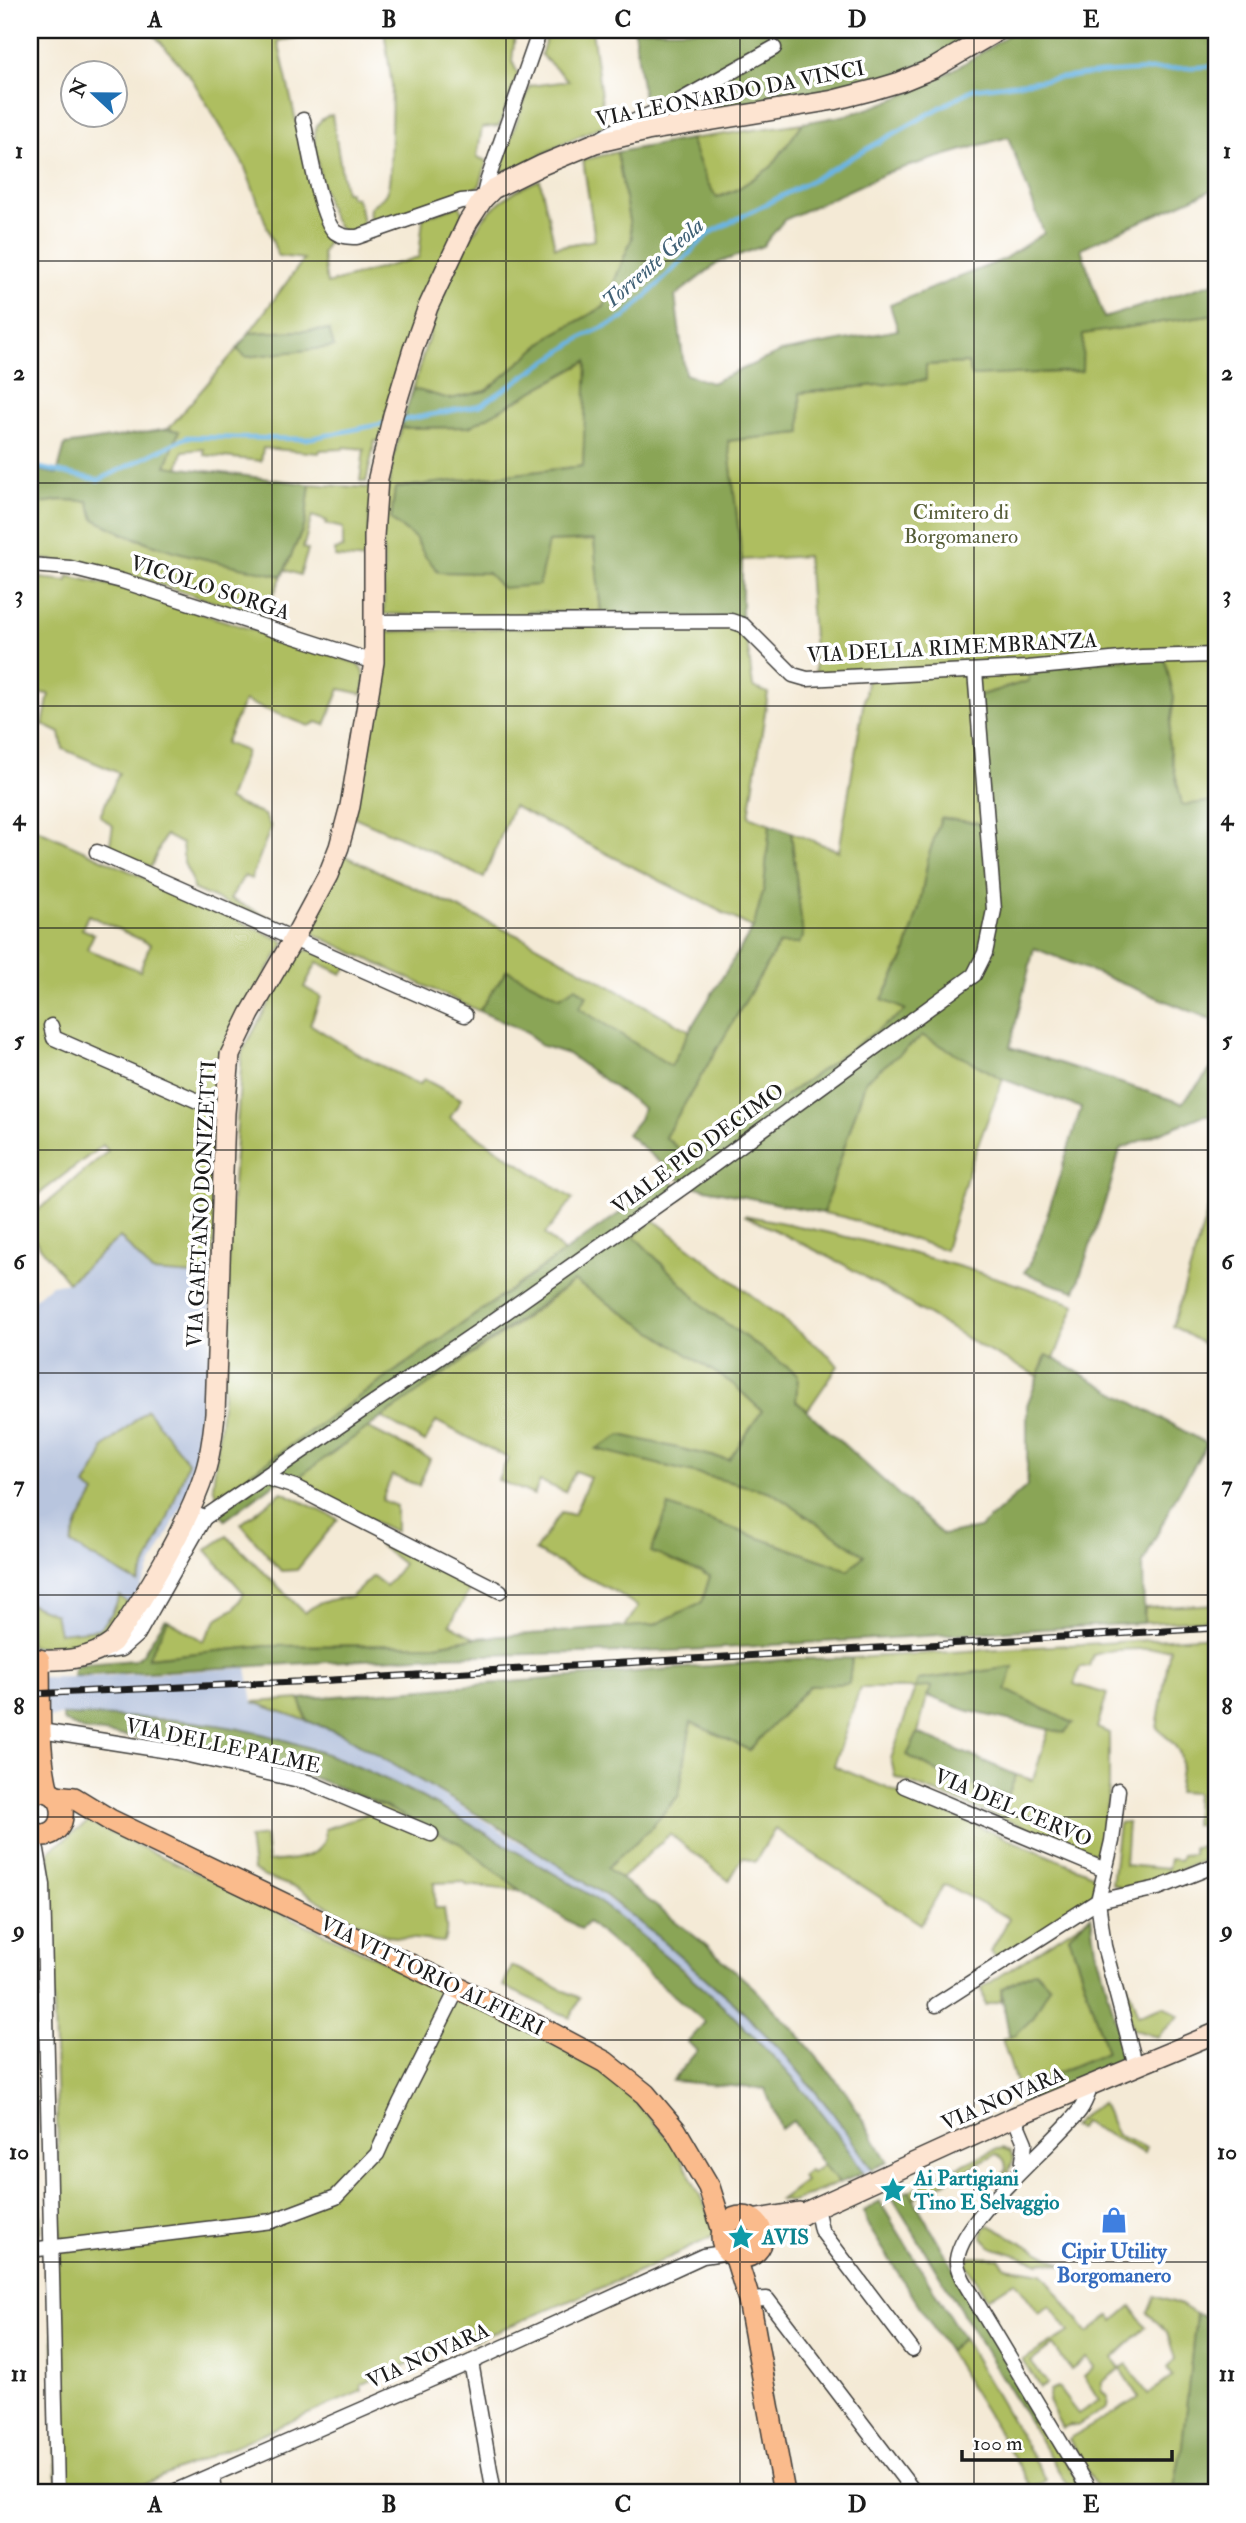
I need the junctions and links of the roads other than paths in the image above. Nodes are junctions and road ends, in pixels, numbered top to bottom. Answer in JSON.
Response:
{"nodes":[{"id":1,"x":540,"y":30,"type":"edge"},
{"id":2,"x":999,"y":30,"type":"edge"},
{"id":3,"x":774,"y":48,"type":"dead end"},
{"id":4,"x":303,"y":120,"type":"dead end"},
{"id":5,"x":595,"y":143,"type":"junction"},
{"id":6,"x":506,"y":182,"type":"joint"},
{"id":7,"x":483,"y":199,"type":"junction"},
{"id":8,"x":30,"y":565,"type":"edge"},
{"id":9,"x":376,"y":622,"type":"junction"},
{"id":10,"x":1216,"y":655,"type":"edge"},
{"id":11,"x":374,"y":662,"type":"junction"},
{"id":12,"x":975,"y":671,"type":"junction"},
{"id":13,"x":97,"y":852,"type":"dead end"},
{"id":14,"x":294,"y":938,"type":"junction"},
{"id":15,"x":465,"y":1015,"type":"dead end"},
{"id":16,"x":51,"y":1026,"type":"dead end"},
{"id":17,"x":225,"y":1113,"type":"junction"},
{"id":18,"x":264,"y":1478,"type":"junction"},
{"id":19,"x":196,"y":1515,"type":"junction"},
{"id":20,"x":500,"y":1591,"type":"dead end"},
{"id":21,"x":34,"y":1660,"type":"edge"},
{"id":22,"x":41,"y":1737,"type":"junction"},
{"id":23,"x":30,"y":1781,"type":"edge"},
{"id":24,"x":904,"y":1786,"type":"dead end"},
{"id":25,"x":1118,"y":1790,"type":"dead end"},
{"id":26,"x":45,"y":1794,"type":"edge"},
{"id":27,"x":110,"y":1820,"type":"junction"},
{"id":28,"x":43,"y":1830,"type":"edge"},
{"id":29,"x":430,"y":1834,"type":"dead end"},
{"id":30,"x":1216,"y":1865,"type":"edge"},
{"id":31,"x":1105,"y":1870,"type":"junction"},
{"id":32,"x":1098,"y":1901,"type":"junction"},
{"id":33,"x":458,"y":1988,"type":"junction"},
{"id":34,"x":936,"y":2005,"type":"dead end"},
{"id":35,"x":1216,"y":2033,"type":"edge"},
{"id":36,"x":1136,"y":2067,"type":"junction"},
{"id":37,"x":1091,"y":2086,"type":"junction"},
{"id":38,"x":1014,"y":2117,"type":"junction"},
{"id":39,"x":1022,"y":2169,"type":"junction"},
{"id":40,"x":709,"y":2187,"type":"junction"},
{"id":41,"x":813,"y":2209,"type":"junction"},
{"id":42,"x":746,"y":2218,"type":"junction"},
{"id":43,"x":738,"y":2245,"type":"junction"},
{"id":44,"x":52,"y":2247,"type":"junction"},
{"id":45,"x":30,"y":2250,"type":"edge"},
{"id":46,"x":749,"y":2300,"type":"junction"},
{"id":47,"x":912,"y":2350,"type":"dead end"},
{"id":48,"x":471,"y":2362,"type":"junction"},
{"id":49,"x":213,"y":2476,"type":"junction"},
{"id":50,"x":57,"y":2493,"type":"edge"},
{"id":51,"x":171,"y":2493,"type":"edge"},
{"id":52,"x":215,"y":2493,"type":"edge"},
{"id":53,"x":494,"y":2493,"type":"edge"},
{"id":54,"x":783,"y":2493,"type":"edge"},
{"id":55,"x":915,"y":2493,"type":"edge"},
{"id":56,"x":1091,"y":2493,"type":"edge"}],
"edges":[{"from":1,"to":7,"type":"street"},
{"from":2,"to":5,"type":"street","name":"VIA LEONARDO DA VINCI"},
{"from":3,"to":5,"type":"street"},
{"from":4,"to":7,"type":"street"},
{"from":5,"to":6,"type":"street","name":"VIA LEONARDO DA VINCI"},
{"from":6,"to":7,"type":"street","name":"VIA GAETANO DONIZETTI"},
{"from":7,"to":9,"type":"street","name":"VIA GAETANO DONIZETTI"},
{"from":8,"to":11,"type":"street","name":"VICOLO SORGA"},
{"from":9,"to":11,"type":"street","name":"VIA GAETANO DONIZETTI"},
{"from":9,"to":12,"type":"street","name":"VIA DELLA RIMEMBRANZA"},
{"from":10,"to":12,"type":"street","name":"VIA DELLA RIMEMBRANZA"},
{"from":11,"to":14,"type":"street","name":"VIA GAETANO DONIZETTI"},
{"from":12,"to":18,"type":"street","name":"VIALE PIO DECIMO"},
{"from":13,"to":14,"type":"street"},
{"from":14,"to":15,"type":"street"},
{"from":14,"to":17,"type":"street","name":"VIA GAETANO DONIZETTI"},
{"from":16,"to":17,"type":"street"},
{"from":17,"to":19,"type":"street","name":"VIA GAETANO DONIZETTI"},
{"from":18,"to":19,"type":"street","name":"VIALE PIO DECIMO"},
{"from":18,"to":20,"type":"street"},
{"from":19,"to":21,"type":"street","name":"VIA GAETANO DONIZETTI"},
{"from":21,"to":22,"type":"main road"},
{"from":22,"to":23,"type":"main road"},
{"from":22,"to":26,"type":"main road"},
{"from":22,"to":29,"type":"street","name":"VIA DELLE PALME"},
{"from":24,"to":31,"type":"street","name":"VIA DEL CERVO"},
{"from":25,"to":31,"type":"street","name":"VIA DEL CERVO"},
{"from":26,"to":27,"type":"main road","name":"VIA VITTORIO ALFIERI"},
{"from":26,"to":28,"type":"main road"},
{"from":27,"to":28,"type":"main road"},
{"from":27,"to":33,"type":"main road","name":"VIA VITTORIO ALFIERI"},
{"from":28,"to":44,"type":"street"},
{"from":30,"to":32,"type":"street"},
{"from":31,"to":32,"type":"street","name":"VIA DEL CERVO"},
{"from":32,"to":34,"type":"street"},
{"from":32,"to":36,"type":"street","name":"VIA DEL CERVO"},
{"from":33,"to":40,"type":"main road","name":"VIA VITTORIO ALFIERI"},
{"from":33,"to":44,"type":"street"},
{"from":35,"to":36,"type":"street","name":"VIA NOVARA"},
{"from":36,"to":37,"type":"street","name":"VIA NOVARA"},
{"from":37,"to":38,"type":"street","name":"VIA NOVARA"},
{"from":37,"to":39,"type":"street"},
{"from":38,"to":39,"type":"street"},
{"from":38,"to":41,"type":"street","name":"VIA NOVARA"},
{"from":39,"to":56,"type":"street"},
{"from":40,"to":42,"type":"main road","name":"VIA VITTORIO ALFIERI"},
{"from":40,"to":43,"type":"main road","name":"VIA VITTORIO ALFIERI"},
{"from":41,"to":42,"type":"street","name":"VIA NOVARA"},
{"from":41,"to":43,"type":"street","name":"VIA NOVARA"},
{"from":41,"to":47,"type":"street"},
{"from":42,"to":43,"type":"main road"},
{"from":42,"to":43,"type":"main road","name":"VIA VITTORIO ALFIERI"},
{"from":43,"to":46,"type":"main road"},
{"from":43,"to":48,"type":"street","name":"VIA NOVARA"},
{"from":44,"to":45,"type":"street"},
{"from":44,"to":50,"type":"street"},
{"from":46,"to":54,"type":"main road"},
{"from":46,"to":55,"type":"street"},
{"from":48,"to":49,"type":"street","name":"VIA NOVARA"},
{"from":48,"to":53,"type":"street"},
{"from":49,"to":51,"type":"street","name":"VIA NOVARA"},
{"from":49,"to":52,"type":"street"}]}
